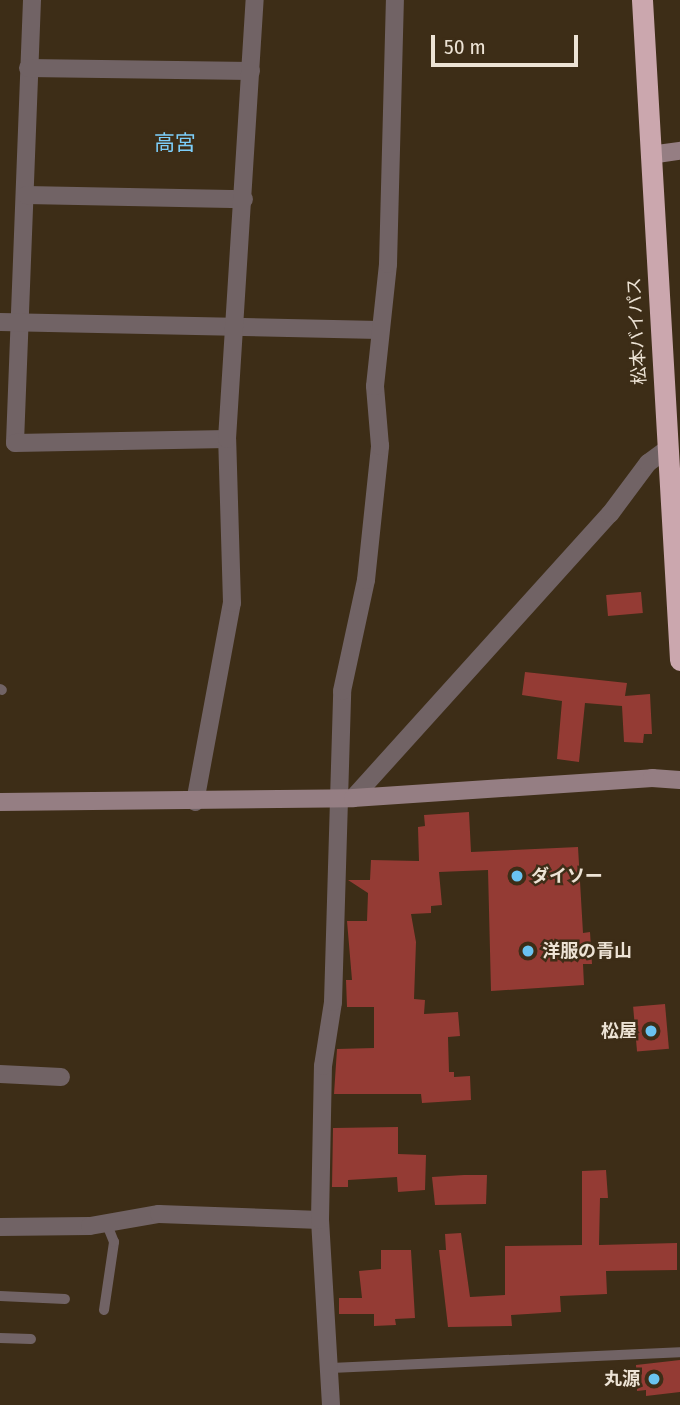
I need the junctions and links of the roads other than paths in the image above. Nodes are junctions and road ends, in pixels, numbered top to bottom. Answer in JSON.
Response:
{"nodes":[{"id":1,"x":32,"y":0,"type":"edge"},
{"id":2,"x":255,"y":0,"type":"edge"},
{"id":3,"x":395,"y":0,"type":"edge"},
{"id":4,"x":642,"y":0,"type":"edge"},
{"id":5,"x":28,"y":68,"type":"junction"},
{"id":6,"x":251,"y":71,"type":"junction"},
{"id":7,"x":680,"y":151,"type":"edge"},
{"id":8,"x":650,"y":155,"type":"junction"},
{"id":9,"x":26,"y":195,"type":"junction"},
{"id":10,"x":244,"y":199,"type":"junction"},
{"id":11,"x":0,"y":322,"type":"edge"},
{"id":12,"x":21,"y":322,"type":"junction"},
{"id":13,"x":237,"y":326,"type":"junction"},
{"id":14,"x":379,"y":330,"type":"junction"},
{"id":15,"x":227,"y":439,"type":"junction"},
{"id":16,"x":667,"y":449,"type":"junction"},
{"id":17,"x":680,"y":660,"type":"edge"},
{"id":18,"x":680,"y":780,"type":"edge"},
{"id":19,"x":347,"y":798,"type":"junction"},
{"id":20,"x":0,"y":802,"type":"edge"},
{"id":21,"x":195,"y":802,"type":"junction"},
{"id":22,"x":0,"y":1074,"type":"edge"},
{"id":23,"x":61,"y":1077,"type":"dead end"},
{"id":24,"x":320,"y":1220,"type":"junction"},
{"id":25,"x":106,"y":1222,"type":"junction"},
{"id":26,"x":0,"y":1227,"type":"edge"},
{"id":27,"x":0,"y":1296,"type":"edge"},
{"id":28,"x":65,"y":1299,"type":"dead end"},
{"id":29,"x":104,"y":1310,"type":"dead end"},
{"id":30,"x":0,"y":1338,"type":"edge"},
{"id":31,"x":31,"y":1339,"type":"dead end"},
{"id":32,"x":680,"y":1352,"type":"edge"},
{"id":33,"x":331,"y":1368,"type":"junction"},
{"id":34,"x":331,"y":1405,"type":"edge"}],
"edges":[{"from":1,"to":5,"type":"street"},
{"from":2,"to":6,"type":"street"},
{"from":3,"to":14,"type":"street"},
{"from":4,"to":8,"type":"highway","name":"松本バイパス"},
{"from":5,"to":6,"type":"street"},
{"from":5,"to":9,"type":"street"},
{"from":6,"to":10,"type":"street"},
{"from":7,"to":8,"type":"street"},
{"from":8,"to":16,"type":"highway","name":"松本バイパス"},
{"from":9,"to":10,"type":"street"},
{"from":9,"to":12,"type":"street"},
{"from":10,"to":13,"type":"street"},
{"from":11,"to":12,"type":"street"},
{"from":12,"to":13,"type":"street"},
{"from":12,"to":15,"type":"street"},
{"from":13,"to":14,"type":"street"},
{"from":13,"to":15,"type":"street"},
{"from":14,"to":19,"type":"street"},
{"from":15,"to":21,"type":"street"},
{"from":16,"to":17,"type":"highway","name":"松本バイパス"},
{"from":16,"to":19,"type":"street"},
{"from":18,"to":19,"type":"street"},
{"from":19,"to":21,"type":"street"},
{"from":19,"to":24,"type":"street"},
{"from":20,"to":21,"type":"street"},
{"from":22,"to":23,"type":"street"},
{"from":24,"to":25,"type":"street"},
{"from":24,"to":33,"type":"street"},
{"from":25,"to":26,"type":"street"},
{"from":25,"to":29,"type":"lane"},
{"from":27,"to":28,"type":"lane"},
{"from":30,"to":31,"type":"lane"},
{"from":32,"to":33,"type":"lane"},
{"from":33,"to":34,"type":"street"}]}
